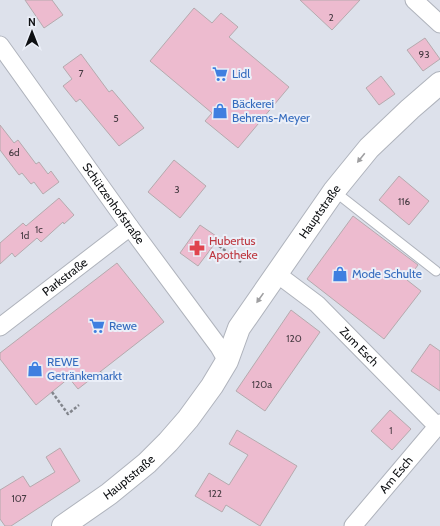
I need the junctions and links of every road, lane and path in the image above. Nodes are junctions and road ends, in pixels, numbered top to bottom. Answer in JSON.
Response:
{"nodes":[{"id":1,"x":414,"y":0,"type":"edge"},
{"id":2,"x":440,"y":24,"type":"edge"},
{"id":3,"x":0,"y":45,"type":"edge"},
{"id":4,"x":440,"y":83,"type":"edge"},
{"id":5,"x":440,"y":101,"type":"edge"},
{"id":6,"x":339,"y":195,"type":"junction"},
{"id":7,"x":130,"y":228,"type":"junction"},
{"id":8,"x":215,"y":243,"type":"dead end"},
{"id":9,"x":241,"y":262,"type":"dead end"},
{"id":10,"x":436,"y":272,"type":"dead end"},
{"id":11,"x":283,"y":278,"type":"junction"},
{"id":12,"x":0,"y":327,"type":"edge"},
{"id":13,"x":227,"y":361,"type":"junction"},
{"id":14,"x":100,"y":372,"type":"dead end"},
{"id":15,"x":108,"y":381,"type":"dead end"},
{"id":16,"x":52,"y":392,"type":"dead end"},
{"id":17,"x":79,"y":405,"type":"dead end"},
{"id":18,"x":438,"y":425,"type":"edge"},
{"id":19,"x":63,"y":526,"type":"edge"},
{"id":20,"x":353,"y":526,"type":"edge"}],
"edges":[{"from":1,"to":2,"type":"street"},
{"from":3,"to":7,"type":"street","name":"Schützenhofstraße"},
{"from":4,"to":6,"type":"main road","name":"Hauptstraße","one_way":true},
{"from":5,"to":6,"type":"main road","name":"Hauptstraße"},
{"from":6,"to":10,"type":"lane"},
{"from":6,"to":11,"type":"main road","name":"Hauptstraße"},
{"from":7,"to":12,"type":"street","name":"Parkstraße"},
{"from":7,"to":13,"type":"street","name":"Schützenhofstraße"},
{"from":8,"to":9,"type":"path"},
{"from":11,"to":13,"type":"main road","name":"Hauptstraße"},
{"from":11,"to":18,"type":"street","name":"Zum Esch"},
{"from":13,"to":19,"type":"main road","name":"Hauptstraße"},
{"from":14,"to":15,"type":"path"},
{"from":16,"to":17,"type":"path"},
{"from":18,"to":20,"type":"street","name":"Am Esch"}]}
